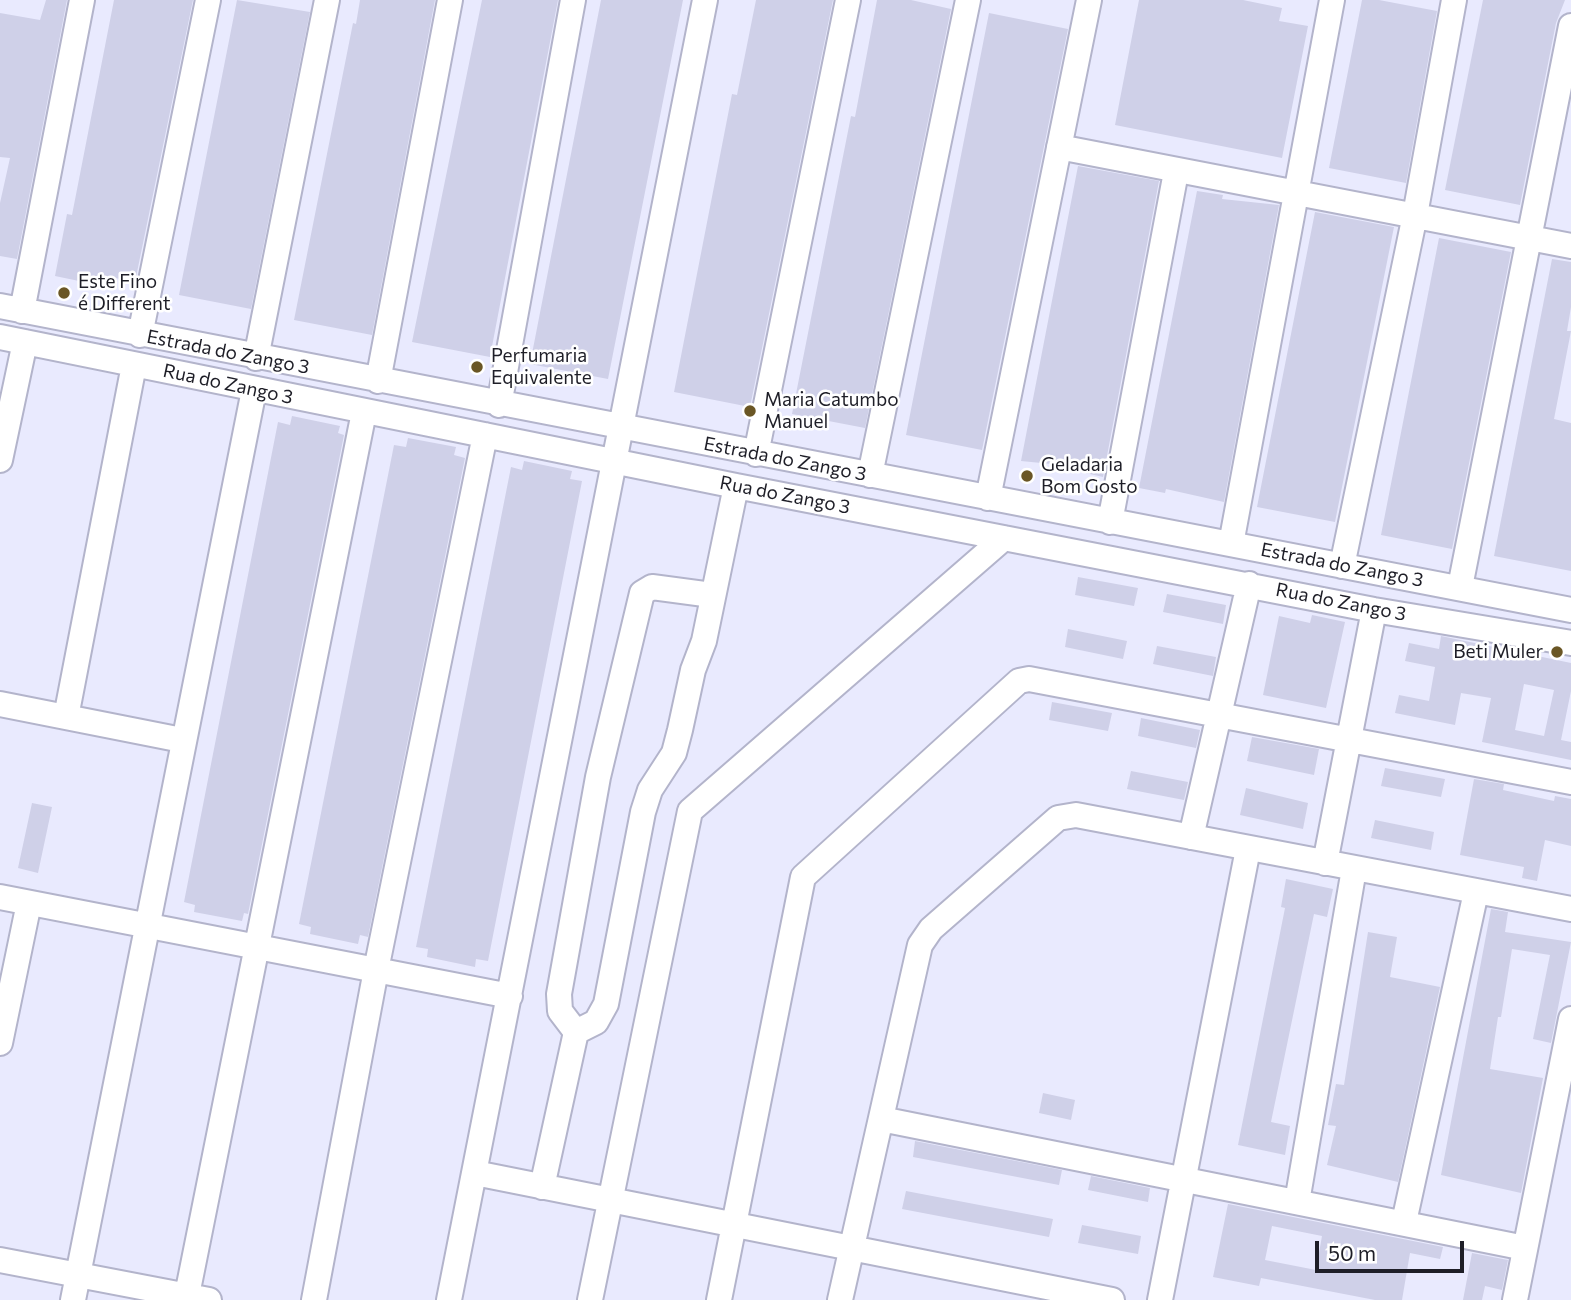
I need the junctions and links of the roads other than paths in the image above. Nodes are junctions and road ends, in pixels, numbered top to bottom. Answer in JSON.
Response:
{"nodes":[{"id":1,"x":82,"y":0,"type":"edge"},
{"id":2,"x":208,"y":0,"type":"edge"},
{"id":3,"x":327,"y":0,"type":"edge"},
{"id":4,"x":450,"y":0,"type":"edge"},
{"id":5,"x":573,"y":0,"type":"edge"},
{"id":6,"x":705,"y":0,"type":"edge"},
{"id":7,"x":848,"y":0,"type":"edge"},
{"id":8,"x":968,"y":0,"type":"edge"},
{"id":9,"x":1089,"y":0,"type":"edge"},
{"id":10,"x":1454,"y":0,"type":"edge"},
{"id":11,"x":1328,"y":1,"type":"edge"},
{"id":12,"x":1571,"y":26,"type":"edge"},
{"id":13,"x":1059,"y":147,"type":"junction"},
{"id":14,"x":1176,"y":172,"type":"junction"},
{"id":15,"x":1296,"y":193,"type":"junction"},
{"id":16,"x":1415,"y":215,"type":"junction"},
{"id":17,"x":1531,"y":237,"type":"junction"},
{"id":18,"x":1571,"y":246,"type":"edge"},
{"id":19,"x":11,"y":308,"type":"edge"},
{"id":20,"x":140,"y":335,"type":"junction"},
{"id":21,"x":0,"y":337,"type":"edge"},
{"id":22,"x":25,"y":342,"type":"junction"},
{"id":23,"x":256,"y":358,"type":"junction"},
{"id":24,"x":134,"y":365,"type":"junction"},
{"id":25,"x":379,"y":381,"type":"junction"},
{"id":26,"x":254,"y":390,"type":"junction"},
{"id":27,"x":499,"y":405,"type":"junction"},
{"id":28,"x":364,"y":412,"type":"junction"},
{"id":29,"x":623,"y":427,"type":"junction"},
{"id":30,"x":485,"y":435,"type":"junction"},
{"id":31,"x":756,"y":454,"type":"junction"},
{"id":32,"x":0,"y":460,"type":"edge"},
{"id":33,"x":617,"y":461,"type":"junction"},
{"id":34,"x":870,"y":475,"type":"junction"},
{"id":35,"x":736,"y":486,"type":"junction"},
{"id":36,"x":988,"y":498,"type":"junction"},
{"id":37,"x":1110,"y":522,"type":"junction"},
{"id":38,"x":1004,"y":538,"type":"junction"},
{"id":39,"x":1231,"y":544,"type":"junction"},
{"id":40,"x":1342,"y":566,"type":"junction"},
{"id":41,"x":1249,"y":584,"type":"junction"},
{"id":42,"x":1460,"y":587,"type":"junction"},
{"id":43,"x":712,"y":595,"type":"junction"},
{"id":44,"x":1374,"y":610,"type":"junction"},
{"id":45,"x":1571,"y":610,"type":"edge"},
{"id":46,"x":1571,"y":643,"type":"edge"},
{"id":47,"x":0,"y":704,"type":"edge"},
{"id":48,"x":1219,"y":714,"type":"junction"},
{"id":49,"x":66,"y":717,"type":"junction"},
{"id":50,"x":182,"y":740,"type":"junction"},
{"id":51,"x":1349,"y":740,"type":"junction"},
{"id":52,"x":1571,"y":782,"type":"edge"},
{"id":53,"x":1191,"y":837,"type":"junction"},
{"id":54,"x":1248,"y":849,"type":"junction"},
{"id":55,"x":1325,"y":863,"type":"junction"},
{"id":56,"x":1354,"y":869,"type":"junction"},
{"id":57,"x":1476,"y":892,"type":"junction"},
{"id":58,"x":0,"y":897,"type":"edge"},
{"id":59,"x":29,"y":903,"type":"junction"},
{"id":60,"x":1571,"y":909,"type":"edge"},
{"id":61,"x":146,"y":926,"type":"junction"},
{"id":62,"x":257,"y":947,"type":"junction"},
{"id":63,"x":376,"y":970,"type":"junction"},
{"id":64,"x":510,"y":996,"type":"junction"},
{"id":65,"x":1571,"y":1019,"type":"edge"},
{"id":66,"x":576,"y":1032,"type":"junction"},
{"id":67,"x":0,"y":1043,"type":"edge"},
{"id":68,"x":881,"y":1119,"type":"junction"},
{"id":69,"x":475,"y":1173,"type":"junction"},
{"id":70,"x":1182,"y":1181,"type":"junction"},
{"id":71,"x":542,"y":1187,"type":"junction"},
{"id":72,"x":610,"y":1200,"type":"junction"},
{"id":73,"x":1297,"y":1202,"type":"junction"},
{"id":74,"x":1404,"y":1222,"type":"junction"},
{"id":75,"x":734,"y":1225,"type":"junction"},
{"id":76,"x":851,"y":1248,"type":"junction"},
{"id":77,"x":1525,"y":1248,"type":"junction"},
{"id":78,"x":0,"y":1260,"type":"edge"},
{"id":79,"x":78,"y":1275,"type":"junction"},
{"id":80,"x":194,"y":1299,"type":"edge"},
{"id":81,"x":73,"y":1300,"type":"edge"},
{"id":82,"x":314,"y":1300,"type":"edge"},
{"id":83,"x":449,"y":1300,"type":"edge"},
{"id":84,"x":590,"y":1300,"type":"edge"},
{"id":85,"x":719,"y":1300,"type":"edge"},
{"id":86,"x":840,"y":1300,"type":"edge"},
{"id":87,"x":1112,"y":1300,"type":"edge"},
{"id":88,"x":1160,"y":1300,"type":"edge"},
{"id":89,"x":1515,"y":1300,"type":"edge"}],
"edges":[{"from":1,"to":19,"type":"street"},
{"from":2,"to":20,"type":"street"},
{"from":3,"to":23,"type":"street"},
{"from":4,"to":25,"type":"street"},
{"from":5,"to":27,"type":"street"},
{"from":6,"to":29,"type":"street"},
{"from":7,"to":31,"type":"street"},
{"from":8,"to":34,"type":"street"},
{"from":9,"to":13,"type":"street"},
{"from":10,"to":16,"type":"street"},
{"from":11,"to":15,"type":"street"},
{"from":12,"to":17,"type":"street"},
{"from":13,"to":14,"type":"street"},
{"from":13,"to":36,"type":"street"},
{"from":14,"to":15,"type":"street"},
{"from":14,"to":37,"type":"street"},
{"from":15,"to":16,"type":"street"},
{"from":15,"to":39,"type":"street"},
{"from":16,"to":17,"type":"street"},
{"from":16,"to":40,"type":"street"},
{"from":17,"to":18,"type":"street"},
{"from":17,"to":42,"type":"street"},
{"from":19,"to":20,"type":"street","name":"Estrada do Zango 3"},
{"from":20,"to":23,"type":"street","name":"Estrada do Zango 3"},
{"from":21,"to":22,"type":"street","name":"Rua do Zango 3"},
{"from":22,"to":24,"type":"street","name":"Rua do Zango 3"},
{"from":22,"to":32,"type":"street"},
{"from":23,"to":25,"type":"street","name":"Estrada do Zango 3"},
{"from":24,"to":26,"type":"street","name":"Rua do Zango 3"},
{"from":24,"to":49,"type":"street"},
{"from":25,"to":27,"type":"street","name":"Estrada do Zango 3"},
{"from":26,"to":28,"type":"street","name":"Rua do Zango 3"},
{"from":26,"to":50,"type":"street"},
{"from":27,"to":29,"type":"street","name":"Estrada do Zango 3"},
{"from":28,"to":30,"type":"street","name":"Rua do Zango 3"},
{"from":28,"to":62,"type":"street"},
{"from":29,"to":31,"type":"street","name":"Estrada do Zango 3"},
{"from":29,"to":33,"type":"street"},
{"from":30,"to":33,"type":"street","name":"Rua do Zango 3"},
{"from":30,"to":63,"type":"street"},
{"from":31,"to":34,"type":"street","name":"Estrada do Zango 3"},
{"from":33,"to":35,"type":"street","name":"Rua do Zango 3"},
{"from":33,"to":64,"type":"street"},
{"from":34,"to":36,"type":"street","name":"Estrada do Zango 3"},
{"from":35,"to":38,"type":"street","name":"Rua do Zango 3"},
{"from":35,"to":43,"type":"street"},
{"from":36,"to":37,"type":"street","name":"Estrada do Zango 3"},
{"from":37,"to":39,"type":"street","name":"Estrada do Zango 3"},
{"from":38,"to":41,"type":"street","name":"Rua do Zango 3"},
{"from":38,"to":72,"type":"street"},
{"from":39,"to":40,"type":"street","name":"Estrada do Zango 3"},
{"from":40,"to":42,"type":"street","name":"Estrada do Zango 3"},
{"from":41,"to":44,"type":"street","name":"Rua do Zango 3"},
{"from":41,"to":48,"type":"street"},
{"from":42,"to":45,"type":"street","name":"Estrada do Zango 3"},
{"from":43,"to":66,"type":"street"},
{"from":43,"to":66,"type":"street"},
{"from":44,"to":46,"type":"street","name":"Rua do Zango 3"},
{"from":44,"to":51,"type":"street"},
{"from":47,"to":49,"type":"street"},
{"from":48,"to":51,"type":"street"},
{"from":48,"to":53,"type":"street"},
{"from":48,"to":75,"type":"street"},
{"from":49,"to":50,"type":"street"},
{"from":50,"to":61,"type":"street"},
{"from":51,"to":52,"type":"street"},
{"from":51,"to":55,"type":"street"},
{"from":53,"to":54,"type":"street"},
{"from":53,"to":68,"type":"street"},
{"from":54,"to":55,"type":"street"},
{"from":54,"to":70,"type":"street"},
{"from":55,"to":56,"type":"street"},
{"from":56,"to":57,"type":"street"},
{"from":56,"to":73,"type":"street"},
{"from":57,"to":60,"type":"street"},
{"from":57,"to":74,"type":"street"},
{"from":58,"to":59,"type":"street"},
{"from":59,"to":61,"type":"street"},
{"from":59,"to":67,"type":"street"},
{"from":61,"to":62,"type":"street"},
{"from":61,"to":79,"type":"street"},
{"from":62,"to":63,"type":"street"},
{"from":62,"to":80,"type":"street"},
{"from":63,"to":64,"type":"street"},
{"from":63,"to":82,"type":"street"},
{"from":64,"to":69,"type":"street"},
{"from":65,"to":77,"type":"street"},
{"from":66,"to":71,"type":"street"},
{"from":68,"to":70,"type":"street"},
{"from":68,"to":76,"type":"street"},
{"from":69,"to":71,"type":"street"},
{"from":69,"to":83,"type":"street"},
{"from":70,"to":73,"type":"street"},
{"from":70,"to":88,"type":"street"},
{"from":71,"to":72,"type":"street"},
{"from":72,"to":75,"type":"street"},
{"from":72,"to":84,"type":"street"},
{"from":73,"to":74,"type":"street"},
{"from":74,"to":77,"type":"street"},
{"from":75,"to":76,"type":"street"},
{"from":75,"to":85,"type":"street"},
{"from":76,"to":86,"type":"street"},
{"from":76,"to":87,"type":"street"},
{"from":77,"to":89,"type":"street"},
{"from":78,"to":79,"type":"street"},
{"from":79,"to":80,"type":"street"},
{"from":79,"to":81,"type":"street"}]}
